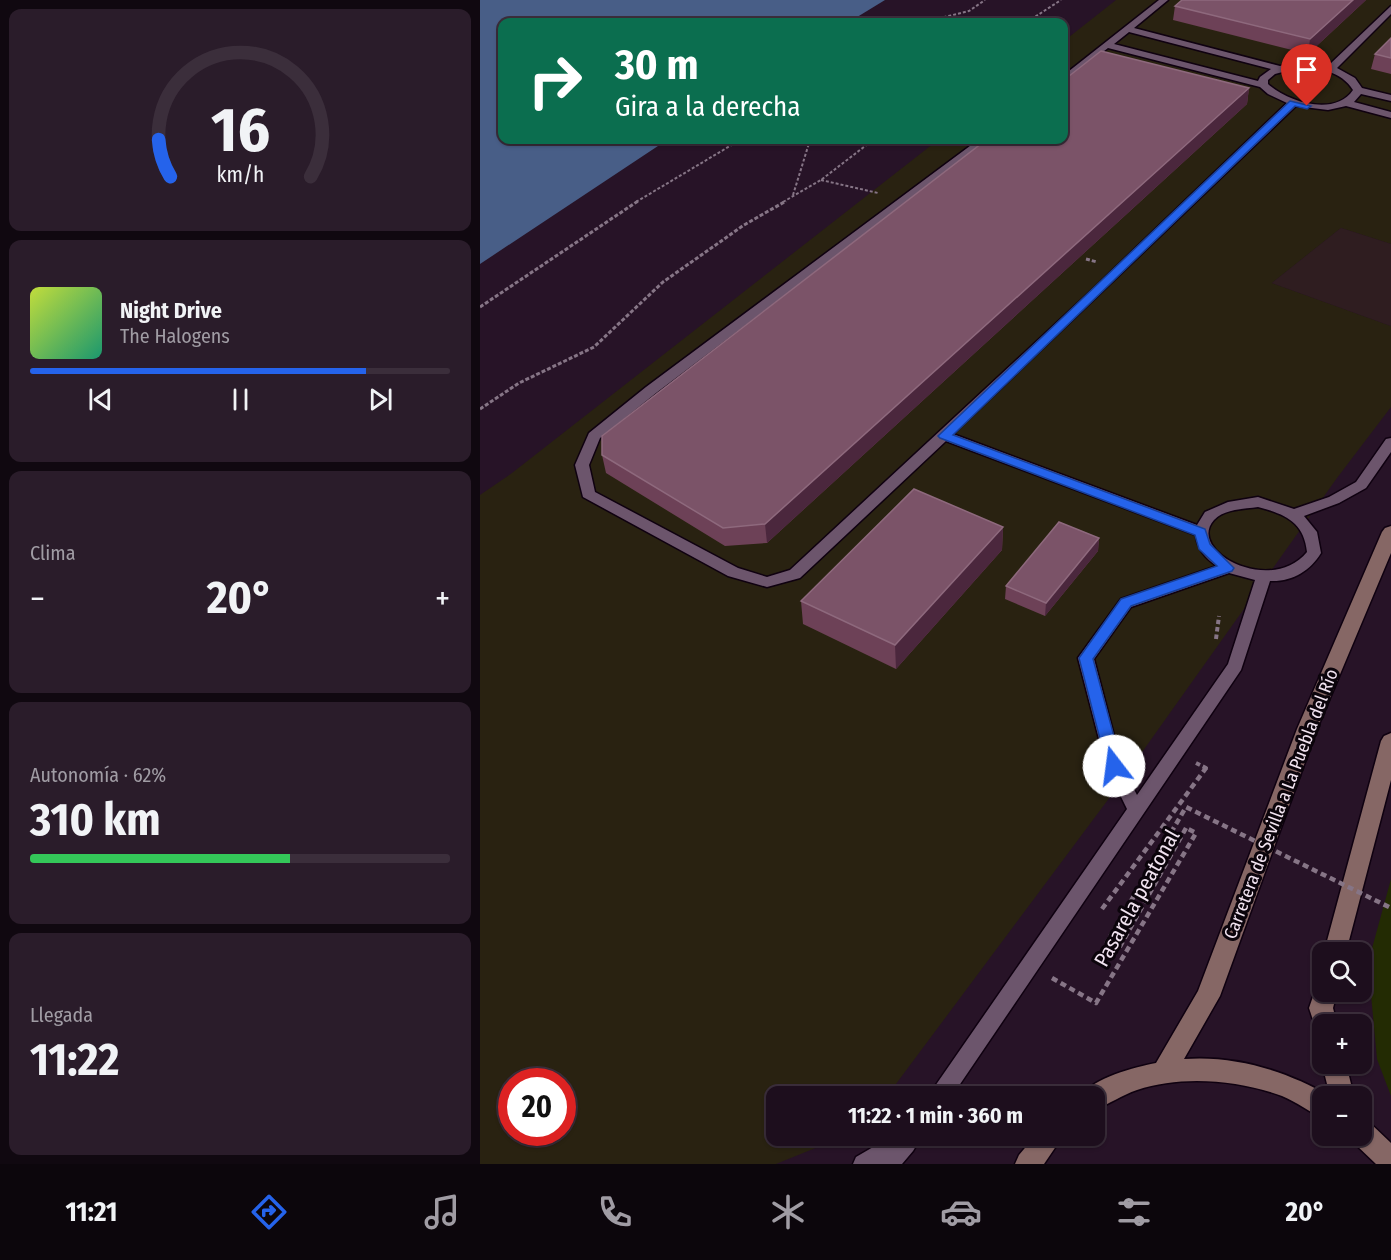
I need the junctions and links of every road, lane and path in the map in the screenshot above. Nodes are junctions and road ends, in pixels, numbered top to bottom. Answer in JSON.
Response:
{"nodes":[{"id":1,"x":985,"y":0,"type":"edge"},
{"id":2,"x":1061,"y":0,"type":"edge"},
{"id":3,"x":1164,"y":0,"type":"edge"},
{"id":4,"x":1391,"y":9,"type":"edge"},
{"id":5,"x":940,"y":18,"type":"edge"},
{"id":6,"x":1033,"y":18,"type":"edge"},
{"id":7,"x":1126,"y":29,"type":"junction"},
{"id":8,"x":1106,"y":45,"type":"junction"},
{"id":9,"x":1278,"y":68,"type":"junction"},
{"id":10,"x":1331,"y":69,"type":"junction"},
{"id":11,"x":1068,"y":76,"type":"edge"},
{"id":12,"x":1263,"y":86,"type":"junction"},
{"id":13,"x":1358,"y":90,"type":"junction"},
{"id":14,"x":1391,"y":98,"type":"edge"},
{"id":15,"x":1345,"y":102,"type":"junction"},
{"id":16,"x":1293,"y":103,"type":"junction"},
{"id":17,"x":1391,"y":115,"type":"edge"},
{"id":18,"x":733,"y":144,"type":"edge"},
{"id":19,"x":809,"y":144,"type":"edge"},
{"id":20,"x":868,"y":144,"type":"edge"},
{"id":21,"x":979,"y":144,"type":"edge"},
{"id":22,"x":820,"y":180,"type":"junction"},
{"id":23,"x":792,"y":196,"type":"junction"},
{"id":24,"x":903,"y":201,"type":"junction"},
{"id":25,"x":480,"y":307,"type":"edge"},
{"id":26,"x":480,"y":409,"type":"edge"},
{"id":27,"x":945,"y":436,"type":"junction"},
{"id":28,"x":1391,"y":442,"type":"edge"},
{"id":29,"x":1293,"y":515,"type":"junction"},
{"id":30,"x":1201,"y":532,"type":"junction"},
{"id":31,"x":1391,"y":532,"type":"edge"},
{"id":32,"x":1228,"y":568,"type":"junction"},
{"id":33,"x":1264,"y":577,"type":"junction"},
{"id":34,"x":1391,"y":741,"type":"edge"},
{"id":35,"x":1137,"y":811,"type":"junction"},
{"id":36,"x":1391,"y":908,"type":"edge"},
{"id":37,"x":1338,"y":942,"type":"edge"},
{"id":38,"x":1052,"y":977,"type":"dead end"},
{"id":39,"x":1164,"y":1071,"type":"junction"},
{"id":40,"x":947,"y":1086,"type":"edge"},
{"id":41,"x":1105,"y":1090,"type":"edge"},
{"id":42,"x":1312,"y":1100,"type":"edge"},
{"id":43,"x":1372,"y":1143,"type":"edge"},
{"id":44,"x":895,"y":1146,"type":"edge"},
{"id":45,"x":903,"y":1146,"type":"edge"},
{"id":46,"x":1042,"y":1146,"type":"edge"},
{"id":47,"x":1391,"y":1161,"type":"edge"},
{"id":48,"x":864,"y":1164,"type":"edge"},
{"id":49,"x":888,"y":1164,"type":"edge"},
{"id":50,"x":1028,"y":1164,"type":"edge"}],
"edges":[{"from":1,"to":5,"type":"path"},
{"from":2,"to":6,"type":"path"},
{"from":3,"to":7,"type":"lane"},
{"from":4,"to":10,"type":"lane"},
{"from":7,"to":8,"type":"lane"},
{"from":7,"to":9,"type":"lane"},
{"from":8,"to":11,"type":"lane"},
{"from":8,"to":12,"type":"lane"},
{"from":9,"to":10,"type":"lane"},
{"from":9,"to":12,"type":"lane"},
{"from":10,"to":13,"type":"lane"},
{"from":12,"to":16,"type":"lane"},
{"from":13,"to":14,"type":"lane"},
{"from":13,"to":15,"type":"lane"},
{"from":15,"to":16,"type":"lane"},
{"from":15,"to":17,"type":"lane"},
{"from":16,"to":27,"type":"lane"},
{"from":18,"to":25,"type":"path"},
{"from":19,"to":23,"type":"path"},
{"from":20,"to":22,"type":"path"},
{"from":21,"to":24,"type":"lane"},
{"from":22,"to":23,"type":"path"},
{"from":22,"to":24,"type":"path"},
{"from":23,"to":26,"type":"path"},
{"from":24,"to":27,"type":"lane"},
{"from":27,"to":30,"type":"lane"},
{"from":28,"to":29,"type":"lane"},
{"from":29,"to":30,"type":"lane"},
{"from":29,"to":33,"type":"lane"},
{"from":30,"to":32,"type":"lane"},
{"from":31,"to":39,"type":"main road","name":"Carretera de Sevilla a La Puebla del Río"},
{"from":32,"to":33,"type":"lane"},
{"from":32,"to":35,"type":"lane"},
{"from":33,"to":35,"type":"lane"},
{"from":34,"to":37,"type":"main road"},
{"from":35,"to":40,"type":"lane"},
{"from":36,"to":38,"type":"path","name":"Pasarela peatonal","bridge":true},
{"from":39,"to":41,"type":"main road"},
{"from":39,"to":42,"type":"main road"},
{"from":43,"to":47,"type":"main road"},
{"from":44,"to":48,"type":"lane"},
{"from":45,"to":49,"type":"lane"},
{"from":46,"to":50,"type":"main road"}]}
